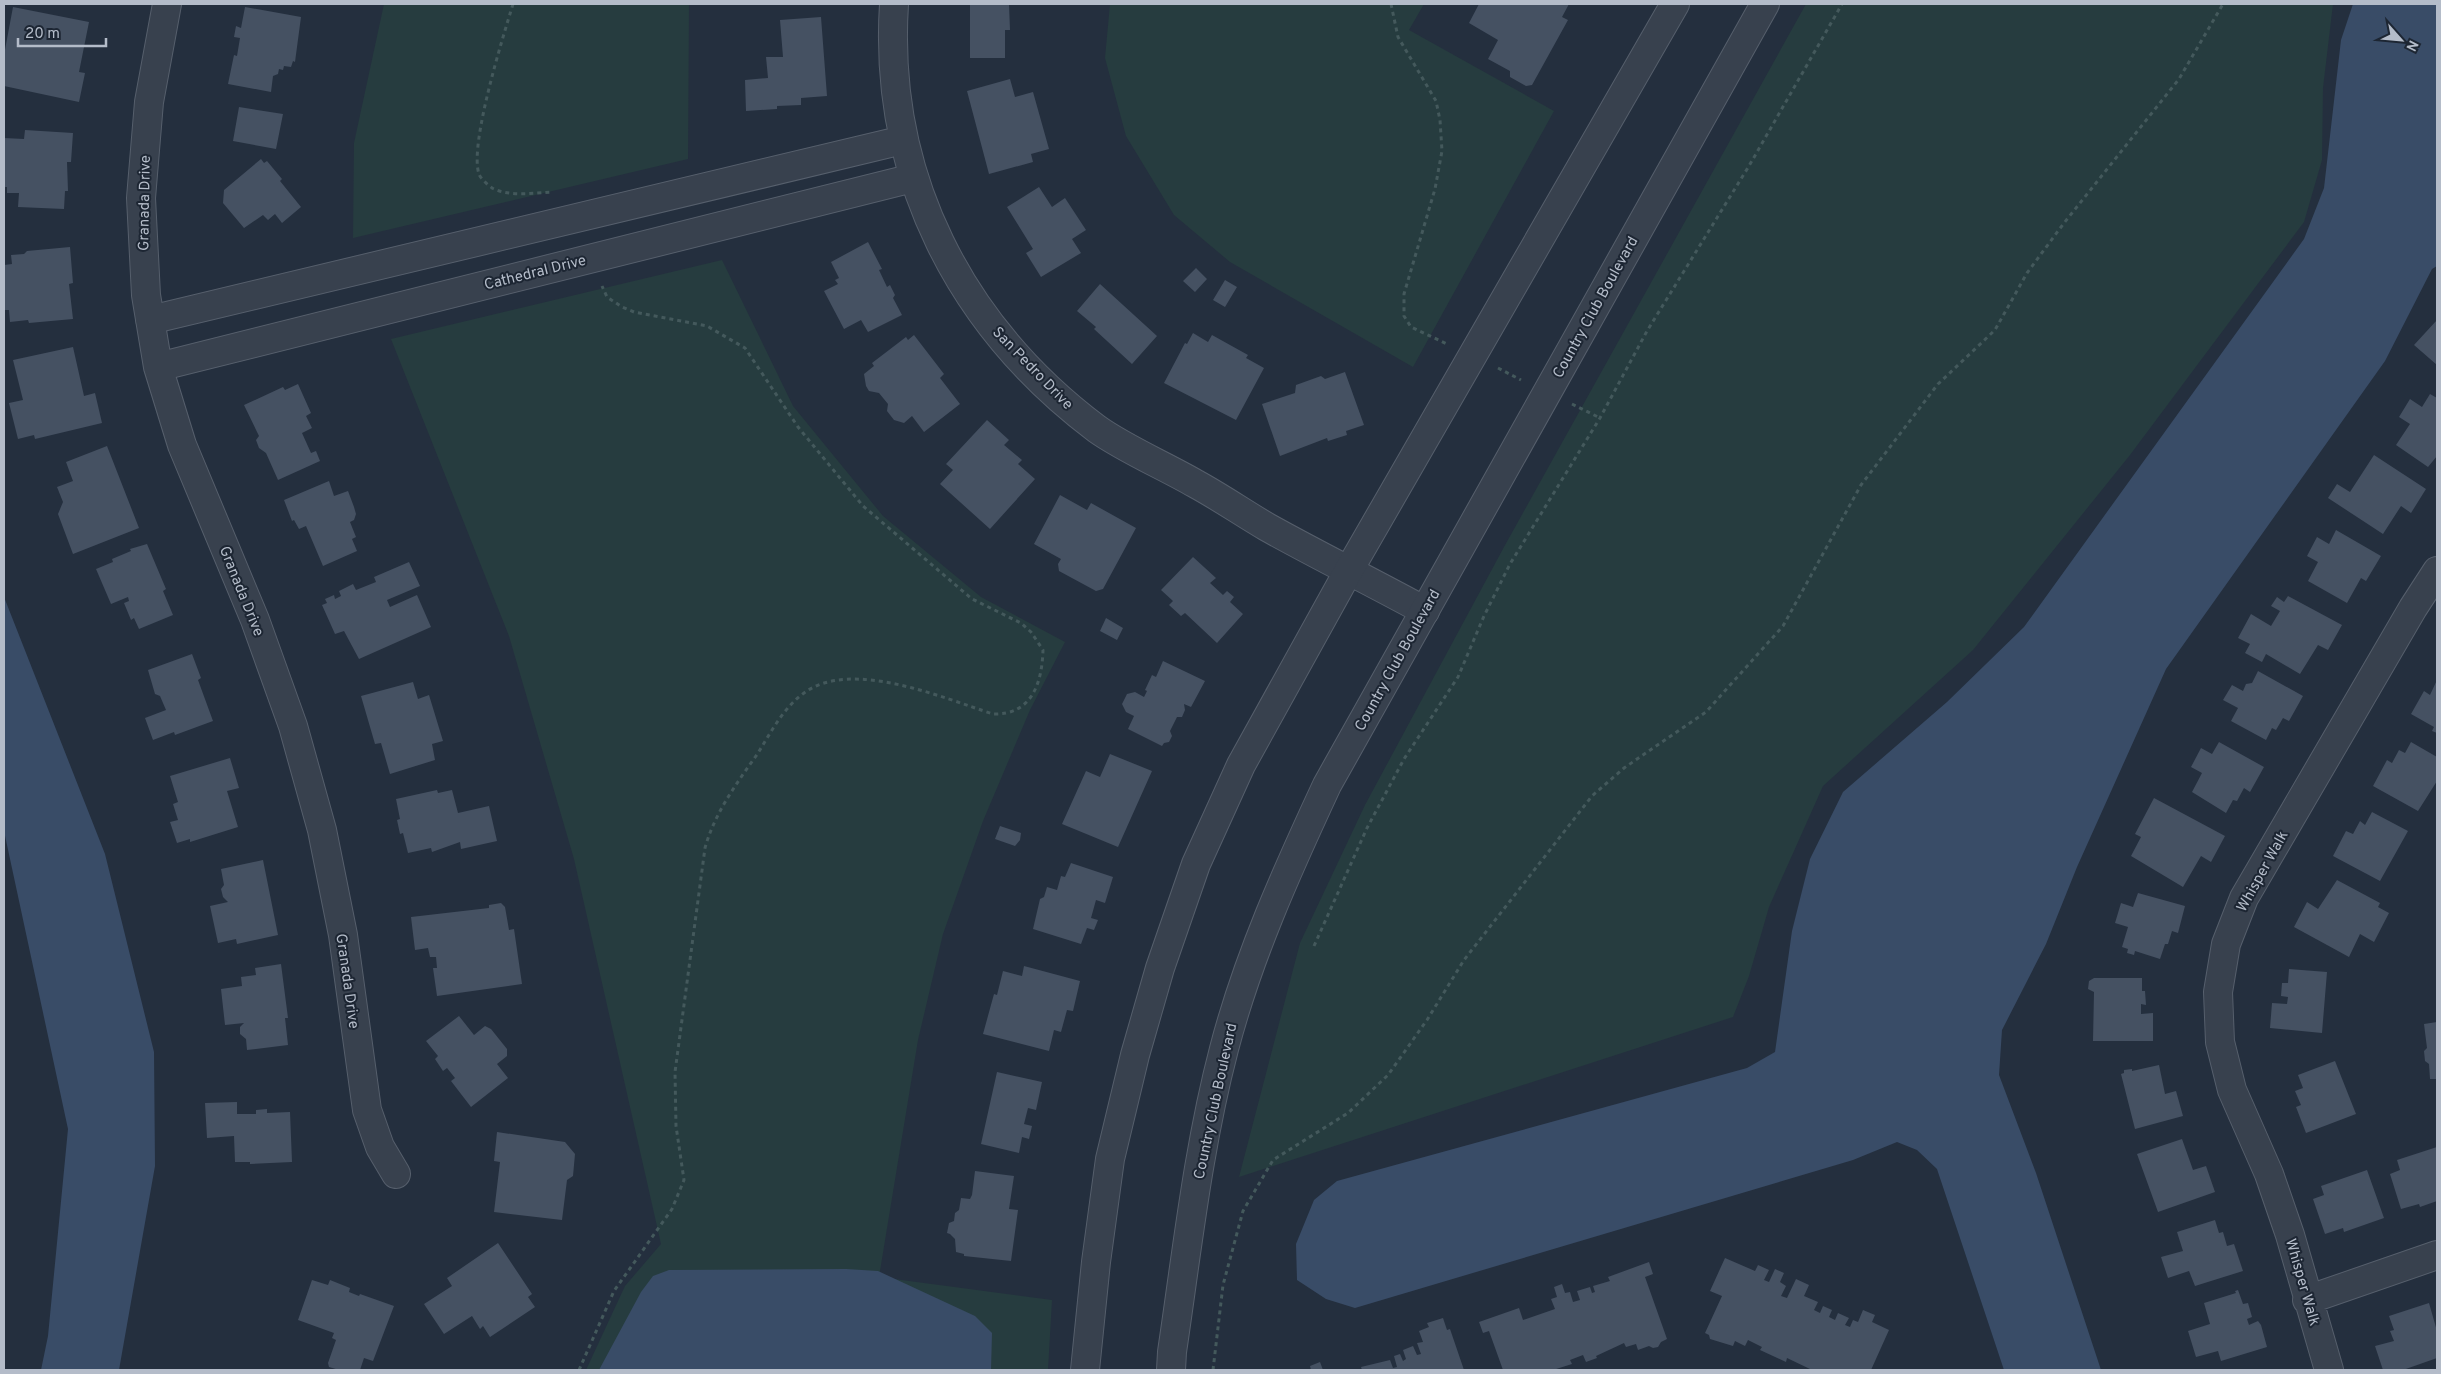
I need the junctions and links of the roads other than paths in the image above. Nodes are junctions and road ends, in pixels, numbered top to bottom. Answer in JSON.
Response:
{"nodes":[{"id":1,"x":167,"y":4,"type":"edge"},
{"id":2,"x":894,"y":4,"type":"edge"},
{"id":3,"x":1675,"y":4,"type":"edge"},
{"id":4,"x":1765,"y":4,"type":"edge"},
{"id":5,"x":903,"y":140,"type":"junction"},
{"id":6,"x":913,"y":178,"type":"junction"},
{"id":7,"x":150,"y":320,"type":"junction"},
{"id":8,"x":158,"y":367,"type":"junction"},
{"id":9,"x":1349,"y":570,"type":"junction"},
{"id":10,"x":2437,"y":571,"type":"edge"},
{"id":11,"x":1425,"y":610,"type":"junction"},
{"id":12,"x":396,"y":1174,"type":"dead end"},
{"id":13,"x":2437,"y":1255,"type":"edge"},
{"id":14,"x":2307,"y":1300,"type":"junction"},
{"id":15,"x":1085,"y":1370,"type":"edge"},
{"id":16,"x":1171,"y":1370,"type":"edge"},
{"id":17,"x":2329,"y":1370,"type":"edge"}],
"edges":[{"from":1,"to":7,"type":"street","name":"Granada Drive"},
{"from":2,"to":5,"type":"street","name":"San Pedro Drive"},
{"from":3,"to":9,"type":"street"},
{"from":4,"to":11,"type":"street","name":"Country Club Boulevard"},
{"from":5,"to":6,"type":"street","name":"San Pedro Drive"},
{"from":5,"to":7,"type":"street"},
{"from":6,"to":8,"type":"street","name":"Cathedral Drive"},
{"from":6,"to":9,"type":"street","name":"San Pedro Drive"},
{"from":7,"to":8,"type":"street","name":"Granada Drive"},
{"from":8,"to":12,"type":"street","name":"Granada Drive"},
{"from":9,"to":11,"type":"street","name":"San Pedro Drive"},
{"from":9,"to":15,"type":"street"},
{"from":10,"to":14,"type":"street","name":"Whisper Walk"},
{"from":11,"to":16,"type":"street","name":"Country Club Boulevard"},
{"from":13,"to":14,"type":"street"},
{"from":14,"to":17,"type":"street","name":"Whisper Walk"}]}
